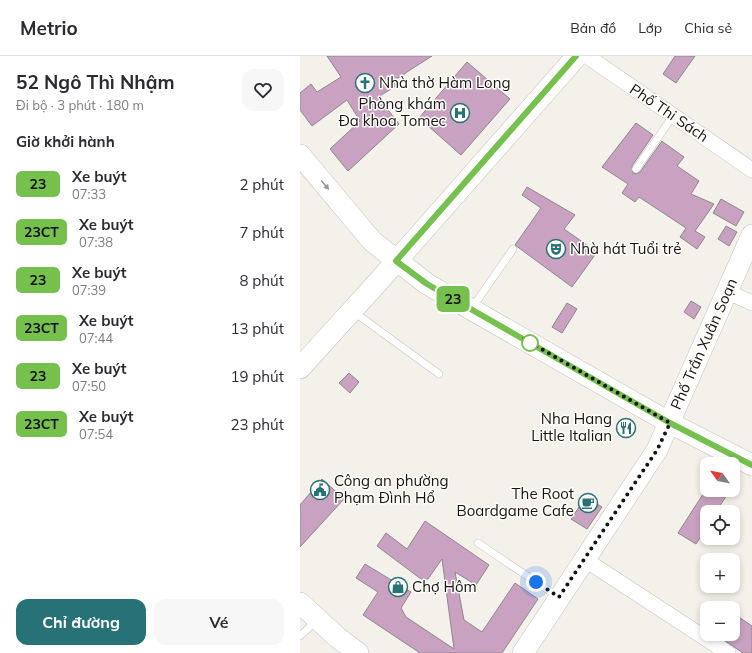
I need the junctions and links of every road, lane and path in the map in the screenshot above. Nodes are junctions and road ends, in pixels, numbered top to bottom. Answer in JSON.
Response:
{"nodes":[{"id":1,"x":576,"y":56,"type":"edge"},
{"id":2,"x":588,"y":56,"type":"edge"},
{"id":3,"x":673,"y":116,"type":"junction"},
{"id":4,"x":300,"y":155,"type":"edge"},
{"id":5,"x":636,"y":169,"type":"dead end"},
{"id":6,"x":752,"y":170,"type":"edge"},
{"id":7,"x":752,"y":235,"type":"edge"},
{"id":8,"x":513,"y":250,"type":"dead end"},
{"id":9,"x":396,"y":261,"type":"junction"},
{"id":10,"x":728,"y":292,"type":"junction"},
{"id":11,"x":752,"y":303,"type":"edge"},
{"id":12,"x":471,"y":310,"type":"junction"},
{"id":13,"x":352,"y":311,"type":"junction"},
{"id":14,"x":303,"y":360,"type":"edge"},
{"id":15,"x":439,"y":374,"type":"dead end"},
{"id":16,"x":670,"y":423,"type":"junction"},
{"id":17,"x":752,"y":465,"type":"edge"},
{"id":18,"x":478,"y":543,"type":"dead end"},
{"id":19,"x":584,"y":559,"type":"junction"},
{"id":20,"x":559,"y":597,"type":"junction"},
{"id":21,"x":300,"y":603,"type":"edge"},
{"id":22,"x":317,"y":619,"type":"junction"},
{"id":23,"x":300,"y":636,"type":"edge"},
{"id":24,"x":358,"y":653,"type":"edge"},
{"id":25,"x":522,"y":653,"type":"edge"},
{"id":26,"x":728,"y":653,"type":"edge"}],
"edges":[{"from":1,"to":9,"type":"street"},
{"from":2,"to":3,"type":"street","name":"Phố Thi Sách"},
{"from":3,"to":5,"type":"lane"},
{"from":3,"to":6,"type":"street","name":"Phố Thi Sách"},
{"from":4,"to":9,"type":"street","one_way":true},
{"from":7,"to":10,"type":"street","name":"Phố Trần Xuân Soạn"},
{"from":8,"to":12,"type":"lane"},
{"from":9,"to":12,"type":"street"},
{"from":9,"to":13,"type":"street"},
{"from":10,"to":11,"type":"street"},
{"from":10,"to":16,"type":"street","name":"Phố Trần Xuân Soạn"},
{"from":12,"to":16,"type":"street"},
{"from":13,"to":14,"type":"street"},
{"from":13,"to":15,"type":"lane"},
{"from":16,"to":17,"type":"street"},
{"from":16,"to":19,"type":"street","name":"Phố Trần Xuân Soạn"},
{"from":18,"to":20,"type":"lane"},
{"from":19,"to":20,"type":"street","name":"Phố Trần Xuân Soạn"},
{"from":19,"to":26,"type":"street"},
{"from":20,"to":25,"type":"street","name":"Phố Trần Xuân Soạn"},
{"from":21,"to":22,"type":"street"},
{"from":22,"to":23,"type":"lane"},
{"from":22,"to":24,"type":"street"}]}
